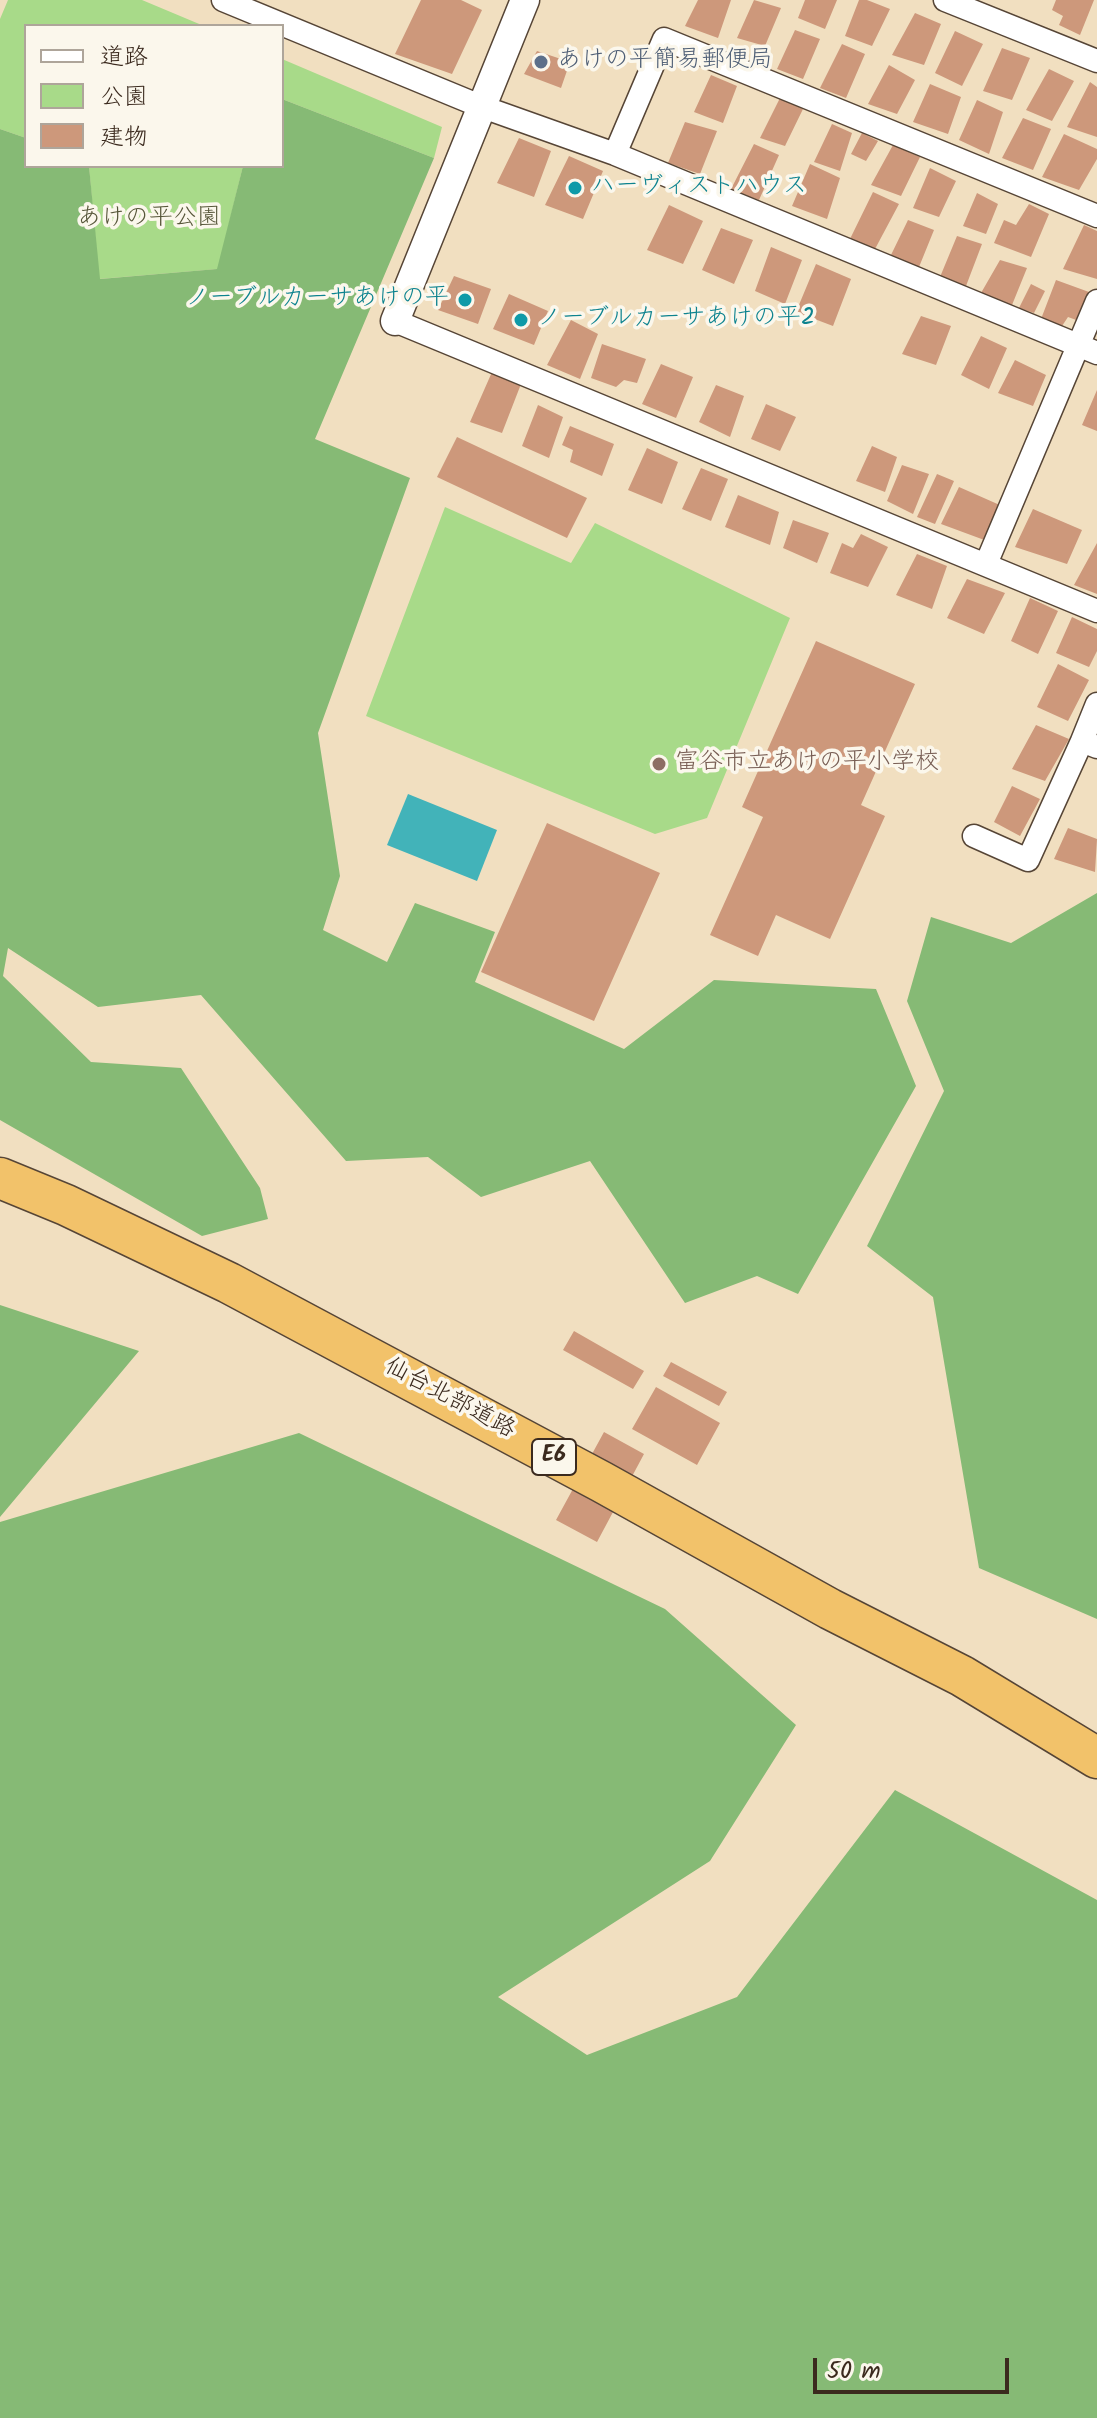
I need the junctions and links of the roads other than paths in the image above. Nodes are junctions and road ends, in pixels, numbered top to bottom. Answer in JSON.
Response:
{"nodes":[{"id":1,"x":223,"y":0,"type":"edge"},
{"id":2,"x":525,"y":0,"type":"edge"},
{"id":3,"x":945,"y":0,"type":"edge"},
{"id":4,"x":281,"y":24,"type":"edge"},
{"id":5,"x":284,"y":25,"type":"edge"},
{"id":6,"x":1097,"y":61,"type":"edge"},
{"id":7,"x":480,"y":106,"type":"junction"},
{"id":8,"x":615,"y":154,"type":"junction"},
{"id":9,"x":1097,"y":216,"type":"edge"},
{"id":10,"x":1097,"y":301,"type":"edge"},
{"id":11,"x":395,"y":321,"type":"joint"},
{"id":12,"x":1088,"y":349,"type":"edge"},
{"id":13,"x":986,"y":564,"type":"junction"},
{"id":14,"x":1097,"y":611,"type":"edge"},
{"id":15,"x":1097,"y":704,"type":"edge"},
{"id":16,"x":1089,"y":744,"type":"edge"},
{"id":17,"x":974,"y":836,"type":"dead end"},
{"id":18,"x":0,"y":1178,"type":"edge"},
{"id":19,"x":1097,"y":1758,"type":"edge"}],
"edges":[{"from":1,"to":4,"type":"street"},
{"from":2,"to":7,"type":"street"},
{"from":3,"to":6,"type":"street"},
{"from":5,"to":7,"type":"street"},
{"from":7,"to":8,"type":"street"},
{"from":7,"to":11,"type":"street"},
{"from":8,"to":9,"type":"street"},
{"from":8,"to":12,"type":"street"},
{"from":10,"to":12,"type":"street"},
{"from":11,"to":13,"type":"street"},
{"from":12,"to":13,"type":"street"},
{"from":13,"to":14,"type":"street"},
{"from":15,"to":16,"type":"street"},
{"from":16,"to":17,"type":"street"},
{"from":18,"to":19,"type":"highway","name":"仙台北部道路","number":"E6"}]}
